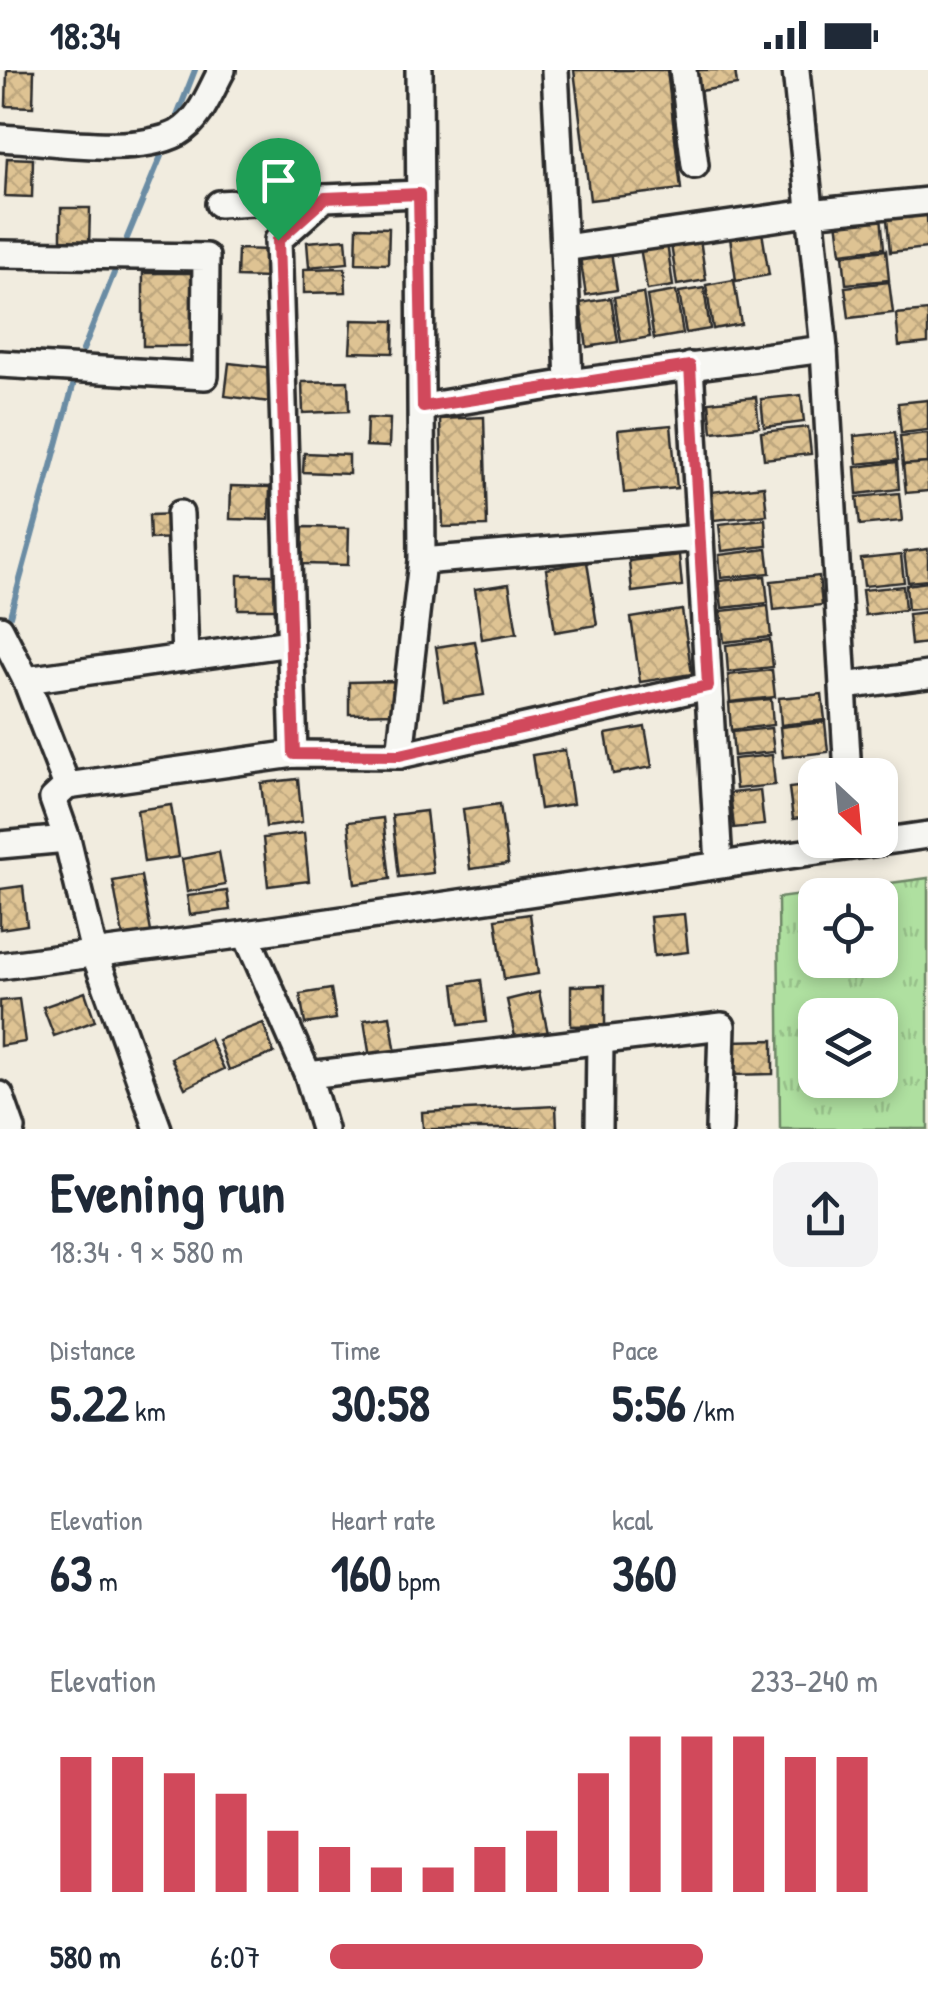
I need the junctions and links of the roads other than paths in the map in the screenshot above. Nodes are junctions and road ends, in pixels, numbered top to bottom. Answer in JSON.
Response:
{"nodes":[{"id":1,"x":222,"y":70,"type":"edge"},
{"id":2,"x":419,"y":70,"type":"edge"},
{"id":3,"x":555,"y":70,"type":"edge"},
{"id":4,"x":683,"y":70,"type":"edge"},
{"id":5,"x":796,"y":70,"type":"edge"},
{"id":6,"x":0,"y":138,"type":"edge"},
{"id":7,"x":695,"y":164,"type":"dead end"},
{"id":8,"x":419,"y":194,"type":"junction"},
{"id":9,"x":325,"y":198,"type":"junction"},
{"id":10,"x":928,"y":201,"type":"edge"},
{"id":11,"x":218,"y":204,"type":"dead end"},
{"id":12,"x":809,"y":213,"type":"junction"},
{"id":13,"x":564,"y":248,"type":"junction"},
{"id":14,"x":0,"y":254,"type":"edge"},
{"id":15,"x":824,"y":349,"type":"junction"},
{"id":16,"x":0,"y":364,"type":"edge"},
{"id":17,"x":690,"y":366,"type":"junction"},
{"id":18,"x":569,"y":384,"type":"junction"},
{"id":19,"x":423,"y":407,"type":"junction"},
{"id":20,"x":180,"y":514,"type":"dead end"},
{"id":21,"x":700,"y":538,"type":"junction"},
{"id":22,"x":422,"y":561,"type":"junction"},
{"id":23,"x":5,"y":638,"type":"edge"},
{"id":24,"x":290,"y":643,"type":"junction"},
{"id":25,"x":185,"y":658,"type":"junction"},
{"id":26,"x":928,"y":674,"type":"edge"},
{"id":27,"x":26,"y":680,"type":"junction"},
{"id":28,"x":708,"y":686,"type":"junction"},
{"id":29,"x":844,"y":686,"type":"junction"},
{"id":30,"x":294,"y":754,"type":"junction"},
{"id":31,"x":400,"y":755,"type":"junction"},
{"id":32,"x":847,"y":758,"type":"edge"},
{"id":33,"x":66,"y":786,"type":"junction"},
{"id":34,"x":928,"y":834,"type":"edge"},
{"id":35,"x":898,"y":838,"type":"edge"},
{"id":36,"x":67,"y":839,"type":"junction"},
{"id":37,"x":0,"y":845,"type":"edge"},
{"id":38,"x":798,"y":851,"type":"edge"},
{"id":39,"x":718,"y":864,"type":"junction"},
{"id":40,"x":246,"y":934,"type":"junction"},
{"id":41,"x":94,"y":952,"type":"junction"},
{"id":42,"x":0,"y":966,"type":"edge"},
{"id":43,"x":600,"y":1040,"type":"junction"},
{"id":44,"x":308,"y":1075,"type":"junction"},
{"id":45,"x":0,"y":1095,"type":"edge"},
{"id":46,"x":12,"y":1129,"type":"edge"},
{"id":47,"x":158,"y":1129,"type":"edge"},
{"id":48,"x":324,"y":1129,"type":"edge"},
{"id":49,"x":599,"y":1129,"type":"edge"},
{"id":50,"x":719,"y":1129,"type":"edge"}],
"edges":[{"from":1,"to":6,"type":"street"},
{"from":2,"to":8,"type":"street"},
{"from":3,"to":13,"type":"street"},
{"from":4,"to":7,"type":"street"},
{"from":5,"to":12,"type":"street"},
{"from":8,"to":9,"type":"street"},
{"from":8,"to":19,"type":"street"},
{"from":9,"to":11,"type":"street"},
{"from":9,"to":24,"type":"street"},
{"from":10,"to":12,"type":"street"},
{"from":12,"to":13,"type":"street"},
{"from":12,"to":15,"type":"street"},
{"from":13,"to":18,"type":"street"},
{"from":14,"to":16,"type":"street"},
{"from":15,"to":17,"type":"street"},
{"from":15,"to":29,"type":"street"},
{"from":17,"to":18,"type":"street"},
{"from":17,"to":21,"type":"street"},
{"from":18,"to":19,"type":"street"},
{"from":19,"to":22,"type":"street"},
{"from":20,"to":25,"type":"street"},
{"from":21,"to":22,"type":"street"},
{"from":21,"to":28,"type":"street"},
{"from":22,"to":31,"type":"street"},
{"from":23,"to":27,"type":"street"},
{"from":24,"to":25,"type":"street"},
{"from":24,"to":30,"type":"street"},
{"from":25,"to":27,"type":"street"},
{"from":26,"to":29,"type":"street"},
{"from":27,"to":33,"type":"street"},
{"from":28,"to":31,"type":"street"},
{"from":28,"to":39,"type":"street"},
{"from":29,"to":32,"type":"street"},
{"from":30,"to":31,"type":"street"},
{"from":30,"to":33,"type":"street"},
{"from":33,"to":36,"type":"street"},
{"from":34,"to":35,"type":"street"},
{"from":36,"to":37,"type":"street"},
{"from":36,"to":41,"type":"street"},
{"from":38,"to":39,"type":"street"},
{"from":39,"to":40,"type":"street"},
{"from":40,"to":41,"type":"street"},
{"from":40,"to":44,"type":"street"},
{"from":41,"to":42,"type":"street"},
{"from":41,"to":47,"type":"street"},
{"from":43,"to":44,"type":"street"},
{"from":43,"to":49,"type":"street"},
{"from":43,"to":50,"type":"street"},
{"from":44,"to":48,"type":"street"},
{"from":45,"to":46,"type":"street"}]}
